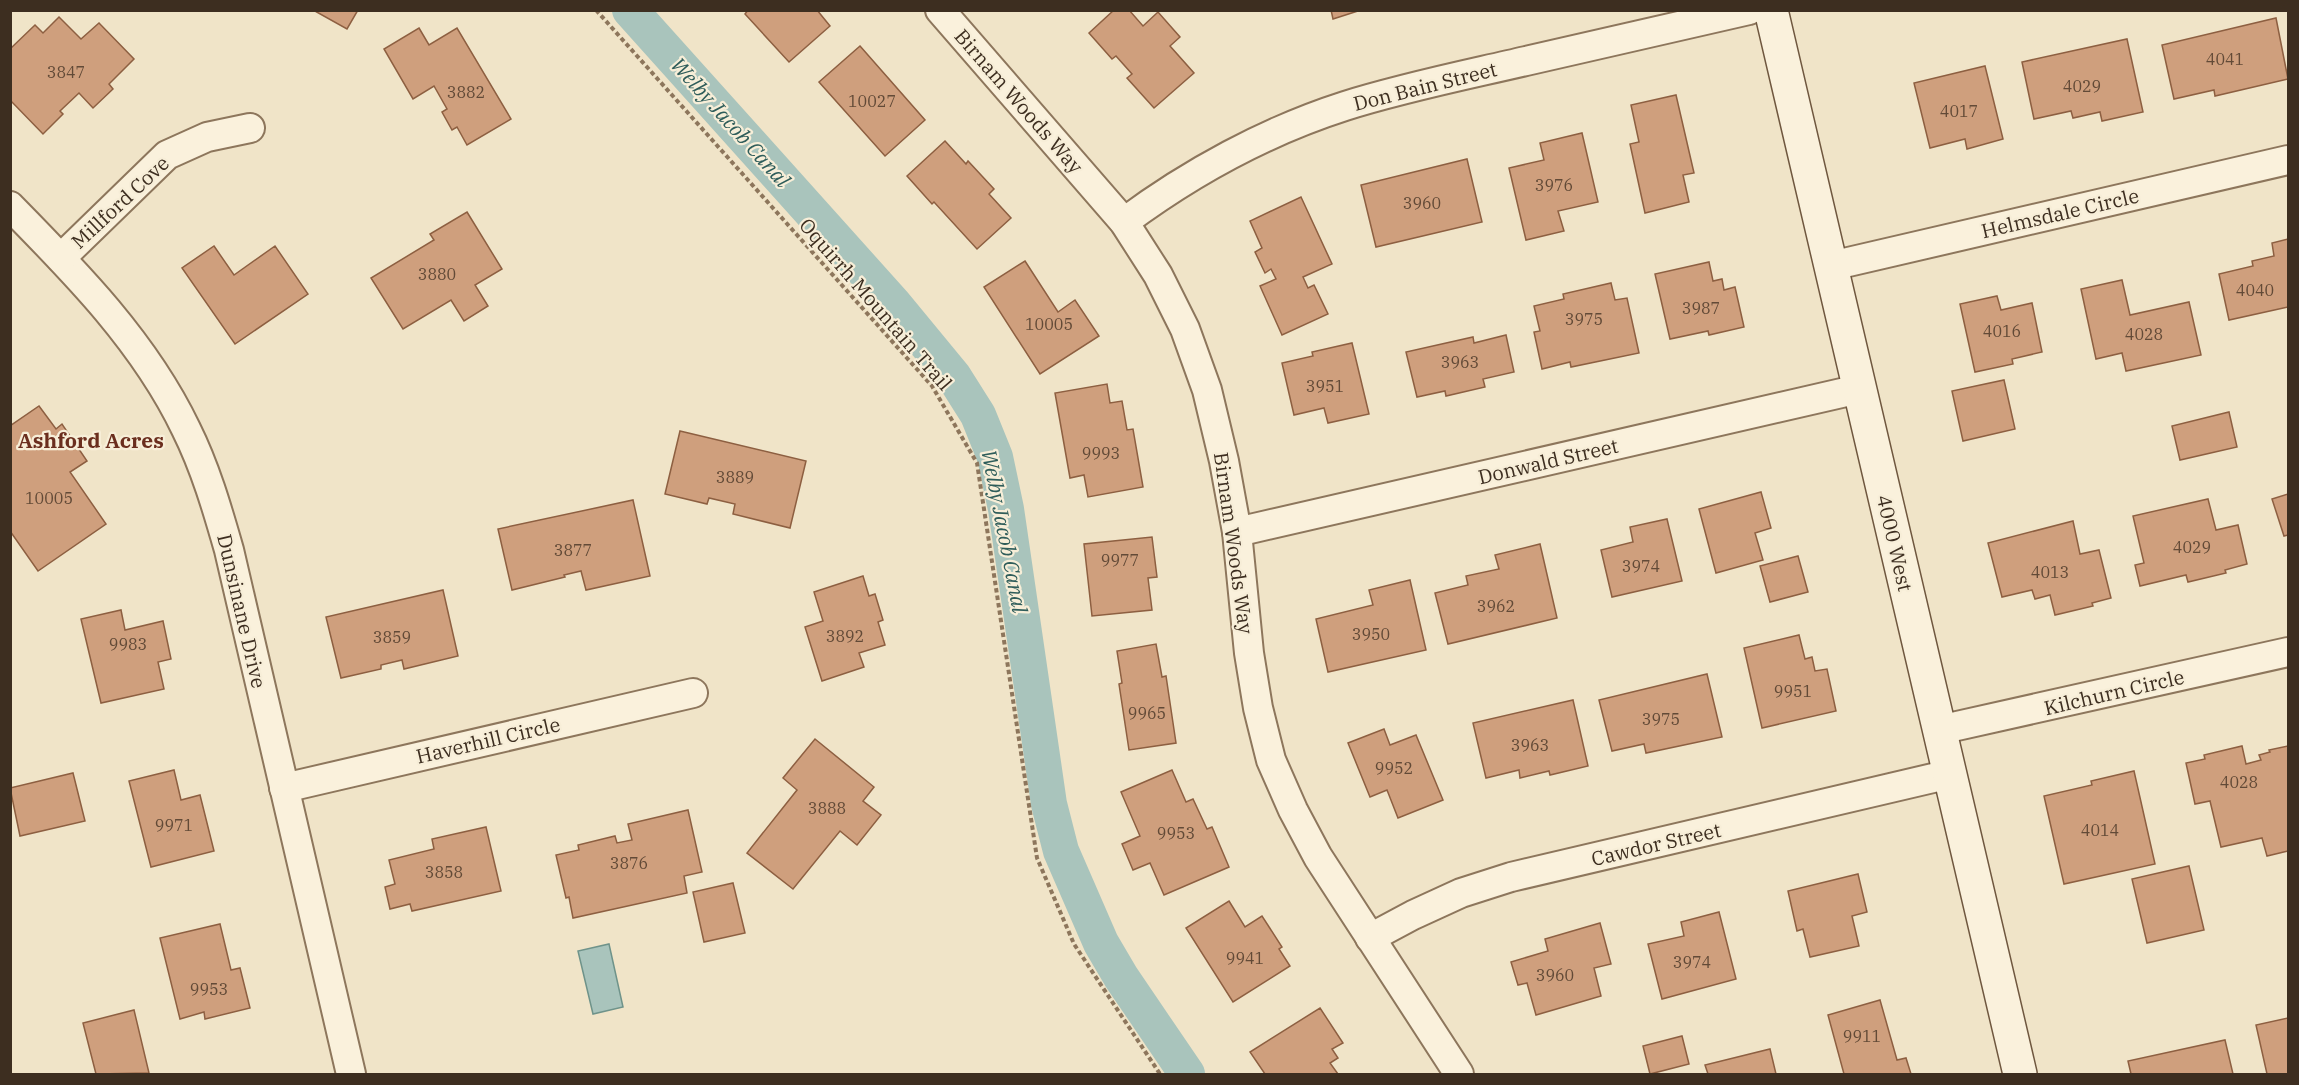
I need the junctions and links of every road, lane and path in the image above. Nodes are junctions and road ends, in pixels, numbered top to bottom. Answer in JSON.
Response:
{"nodes":[{"id":1,"x":596,"y":10,"type":"edge"},
{"id":2,"x":940,"y":10,"type":"edge"},
{"id":3,"x":1749,"y":10,"type":"edge"},
{"id":4,"x":1771,"y":10,"type":"edge"},
{"id":5,"x":250,"y":128,"type":"dead end"},
{"id":6,"x":2289,"y":160,"type":"edge"},
{"id":7,"x":10,"y":206,"type":"edge"},
{"id":8,"x":1124,"y":222,"type":"junction"},
{"id":9,"x":61,"y":258,"type":"junction"},
{"id":10,"x":1831,"y":266,"type":"junction"},
{"id":11,"x":1859,"y":389,"type":"junction"},
{"id":12,"x":1237,"y":532,"type":"junction"},
{"id":13,"x":2289,"y":652,"type":"edge"},
{"id":14,"x":693,"y":693,"type":"dead end"},
{"id":15,"x":1940,"y":730,"type":"junction"},
{"id":16,"x":1950,"y":774,"type":"junction"},
{"id":17,"x":284,"y":788,"type":"junction"},
{"id":18,"x":1370,"y":938,"type":"junction"},
{"id":19,"x":351,"y":1074,"type":"edge"},
{"id":20,"x":1160,"y":1074,"type":"edge"},
{"id":21,"x":1460,"y":1074,"type":"edge"},
{"id":22,"x":2020,"y":1074,"type":"edge"}],
"edges":[{"from":1,"to":20,"type":"path","name":"Oquirrh Mountain Trail"},
{"from":2,"to":8,"type":"street","name":"Birnam Woods Way"},
{"from":3,"to":8,"type":"street","name":"Don Bain Street"},
{"from":4,"to":10,"type":"main road","name":"4000 West"},
{"from":5,"to":9,"type":"street","name":"Millford Cove"},
{"from":6,"to":10,"type":"street","name":"Helmsdale Circle"},
{"from":7,"to":9,"type":"street","name":"Dunsinane Drive"},
{"from":8,"to":12,"type":"street","name":"Birnam Woods Way"},
{"from":9,"to":17,"type":"street","name":"Dunsinane Drive"},
{"from":10,"to":11,"type":"main road","name":"4000 West"},
{"from":11,"to":12,"type":"street","name":"Donwald Street"},
{"from":11,"to":15,"type":"main road","name":"4000 West"},
{"from":12,"to":18,"type":"street","name":"Birnam Woods Way"},
{"from":13,"to":15,"type":"street","name":"Kilchurn Circle"},
{"from":14,"to":17,"type":"street","name":"Haverhill Circle"},
{"from":15,"to":16,"type":"main road","name":"4000 West"},
{"from":16,"to":18,"type":"street","name":"Cawdor Street"},
{"from":16,"to":22,"type":"main road","name":"4000 West"},
{"from":17,"to":19,"type":"street","name":"Dunsinane Drive"},
{"from":18,"to":21,"type":"street","name":"Birnam Woods Way"}]}
